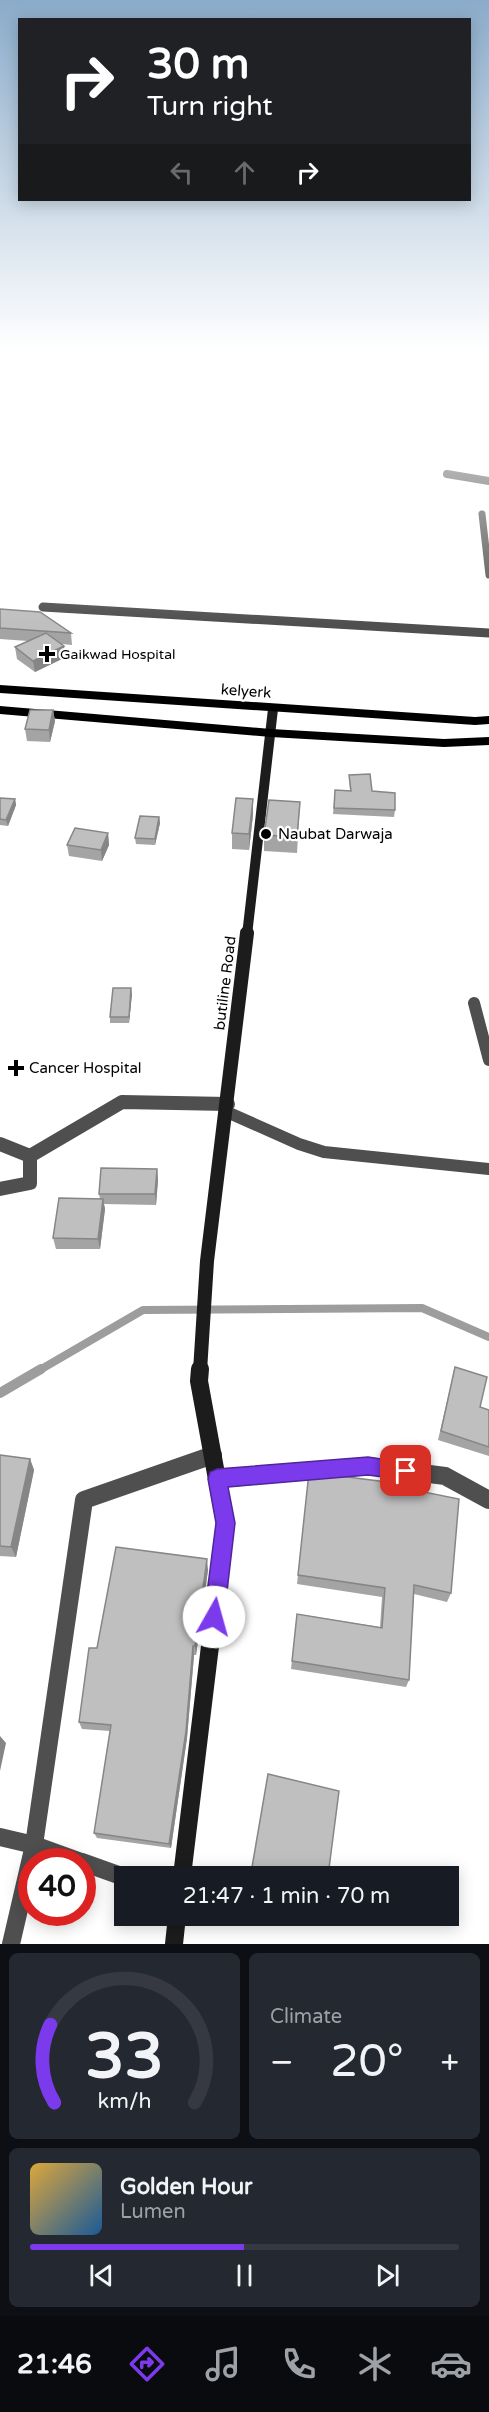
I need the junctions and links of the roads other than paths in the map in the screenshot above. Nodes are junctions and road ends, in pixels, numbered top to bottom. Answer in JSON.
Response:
{"nodes":[{"id":1,"x":447,"y":474,"type":"dead end"},
{"id":2,"x":489,"y":481,"type":"edge"},
{"id":3,"x":482,"y":514,"type":"dead end"},
{"id":4,"x":489,"y":575,"type":"edge"},
{"id":5,"x":44,"y":608,"type":"dead end"},
{"id":6,"x":489,"y":633,"type":"edge"},
{"id":7,"x":0,"y":689,"type":"edge"},
{"id":8,"x":273,"y":709,"type":"junction"},
{"id":9,"x":0,"y":710,"type":"edge"},
{"id":10,"x":489,"y":720,"type":"edge"},
{"id":11,"x":271,"y":733,"type":"junction"},
{"id":12,"x":489,"y":741,"type":"edge"},
{"id":13,"x":474,"y":1003,"type":"dead end"},
{"id":14,"x":489,"y":1060,"type":"edge"},
{"id":15,"x":227,"y":1108,"type":"junction"},
{"id":16,"x":0,"y":1144,"type":"edge"},
{"id":17,"x":30,"y":1156,"type":"junction"},
{"id":18,"x":489,"y":1169,"type":"edge"},
{"id":19,"x":0,"y":1189,"type":"edge"},
{"id":20,"x":213,"y":1455,"type":"junction"},
{"id":21,"x":217,"y":1479,"type":"junction"},
{"id":22,"x":489,"y":1500,"type":"edge"},
{"id":23,"x":0,"y":1837,"type":"edge"},
{"id":24,"x":34,"y":1845,"type":"junction"},
{"id":25,"x":42,"y":1848,"type":"edge"},
{"id":26,"x":183,"y":1866,"type":"edge"},
{"id":27,"x":96,"y":1867,"type":"edge"},
{"id":28,"x":114,"y":1873,"type":"edge"},
{"id":29,"x":176,"y":1926,"type":"edge"},
{"id":30,"x":11,"y":1944,"type":"edge"},
{"id":31,"x":174,"y":1944,"type":"edge"}],
"edges":[{"from":1,"to":2,"type":"street"},
{"from":3,"to":4,"type":"lane"},
{"from":5,"to":6,"type":"lane"},
{"from":7,"to":8,"type":"main road","name":"kelyerk"},
{"from":8,"to":10,"type":"main road","name":"kelyerk"},
{"from":8,"to":11,"type":"street","name":"butiline Road"},
{"from":9,"to":11,"type":"main road"},
{"from":11,"to":12,"type":"main road"},
{"from":11,"to":15,"type":"street","name":"butiline Road"},
{"from":13,"to":14,"type":"lane"},
{"from":15,"to":17,"type":"street"},
{"from":15,"to":18,"type":"lane"},
{"from":15,"to":20,"type":"street","name":"butiline Road"},
{"from":16,"to":17,"type":"street"},
{"from":17,"to":19,"type":"street"},
{"from":20,"to":21,"type":"street","name":"butiline Road"},
{"from":20,"to":24,"type":"street"},
{"from":21,"to":22,"type":"street"},
{"from":21,"to":26,"type":"street","name":"butiline Road"},
{"from":23,"to":24,"type":"street"},
{"from":24,"to":25,"type":"street"},
{"from":24,"to":30,"type":"street"},
{"from":27,"to":28,"type":"street"},
{"from":29,"to":31,"type":"street"}]}
